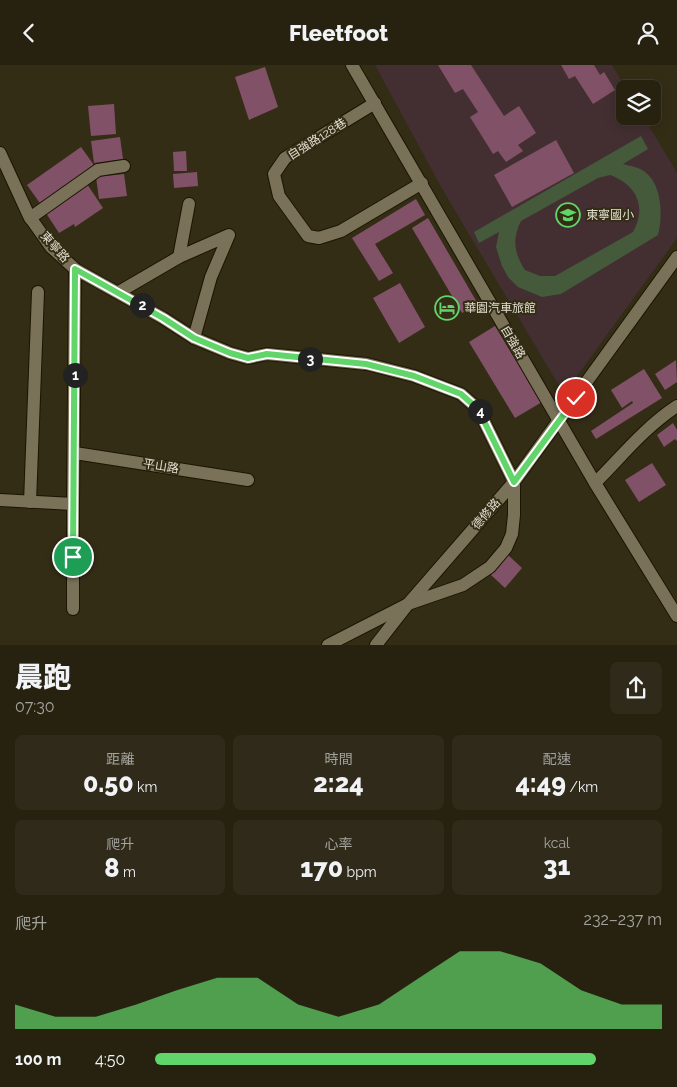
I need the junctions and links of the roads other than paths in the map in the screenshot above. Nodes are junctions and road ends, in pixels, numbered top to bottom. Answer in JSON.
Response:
{"nodes":[{"id":1,"x":352,"y":65,"type":"edge"},
{"id":2,"x":375,"y":103,"type":"junction"},
{"id":3,"x":0,"y":153,"type":"edge"},
{"id":4,"x":124,"y":166,"type":"dead end"},
{"id":5,"x":422,"y":183,"type":"junction"},
{"id":6,"x":189,"y":204,"type":"dead end"},
{"id":7,"x":30,"y":218,"type":"junction"},
{"id":8,"x":180,"y":257,"type":"junction"},
{"id":9,"x":677,"y":257,"type":"edge"},
{"id":10,"x":75,"y":269,"type":"junction"},
{"id":11,"x":38,"y":292,"type":"dead end"},
{"id":12,"x":119,"y":292,"type":"junction"},
{"id":13,"x":194,"y":338,"type":"junction"},
{"id":14,"x":677,"y":406,"type":"edge"},
{"id":15,"x":559,"y":421,"type":"junction"},
{"id":16,"x":75,"y":453,"type":"junction"},
{"id":17,"x":248,"y":480,"type":"dead end"},
{"id":18,"x":514,"y":482,"type":"junction"},
{"id":19,"x":596,"y":483,"type":"junction"},
{"id":20,"x":0,"y":500,"type":"edge"},
{"id":21,"x":30,"y":502,"type":"junction"},
{"id":22,"x":73,"y":504,"type":"junction"},
{"id":23,"x":408,"y":604,"type":"junction"},
{"id":24,"x":73,"y":609,"type":"dead end"},
{"id":25,"x":677,"y":616,"type":"edge"},
{"id":26,"x":328,"y":645,"type":"edge"},
{"id":27,"x":376,"y":645,"type":"edge"}],
"edges":[{"from":1,"to":2,"type":"street","name":"自強路"},
{"from":2,"to":5,"type":"street","name":"自強路"},
{"from":2,"to":5,"type":"street","name":"自強路128巷"},
{"from":3,"to":7,"type":"street","name":"東寧路"},
{"from":4,"to":7,"type":"street"},
{"from":5,"to":15,"type":"street","name":"自強路"},
{"from":6,"to":8,"type":"street"},
{"from":7,"to":10,"type":"street","name":"東寧路"},
{"from":8,"to":12,"type":"street"},
{"from":8,"to":13,"type":"street"},
{"from":9,"to":15,"type":"street","name":"德修路"},
{"from":10,"to":12,"type":"street","name":"東寧路"},
{"from":10,"to":16,"type":"street"},
{"from":11,"to":21,"type":"street"},
{"from":12,"to":13,"type":"street","name":"東寧路"},
{"from":13,"to":18,"type":"street","name":"東寧路"},
{"from":14,"to":19,"type":"street"},
{"from":15,"to":18,"type":"street","name":"德修路"},
{"from":15,"to":19,"type":"street","name":"自強路"},
{"from":16,"to":17,"type":"street","name":"平山路"},
{"from":16,"to":22,"type":"street"},
{"from":18,"to":23,"type":"street","name":"德修路"},
{"from":18,"to":23,"type":"street"},
{"from":19,"to":25,"type":"street","name":"自強路"},
{"from":20,"to":21,"type":"street"},
{"from":21,"to":22,"type":"street"},
{"from":22,"to":24,"type":"street"},
{"from":23,"to":26,"type":"street"},
{"from":23,"to":27,"type":"street","name":"德修路"}]}
